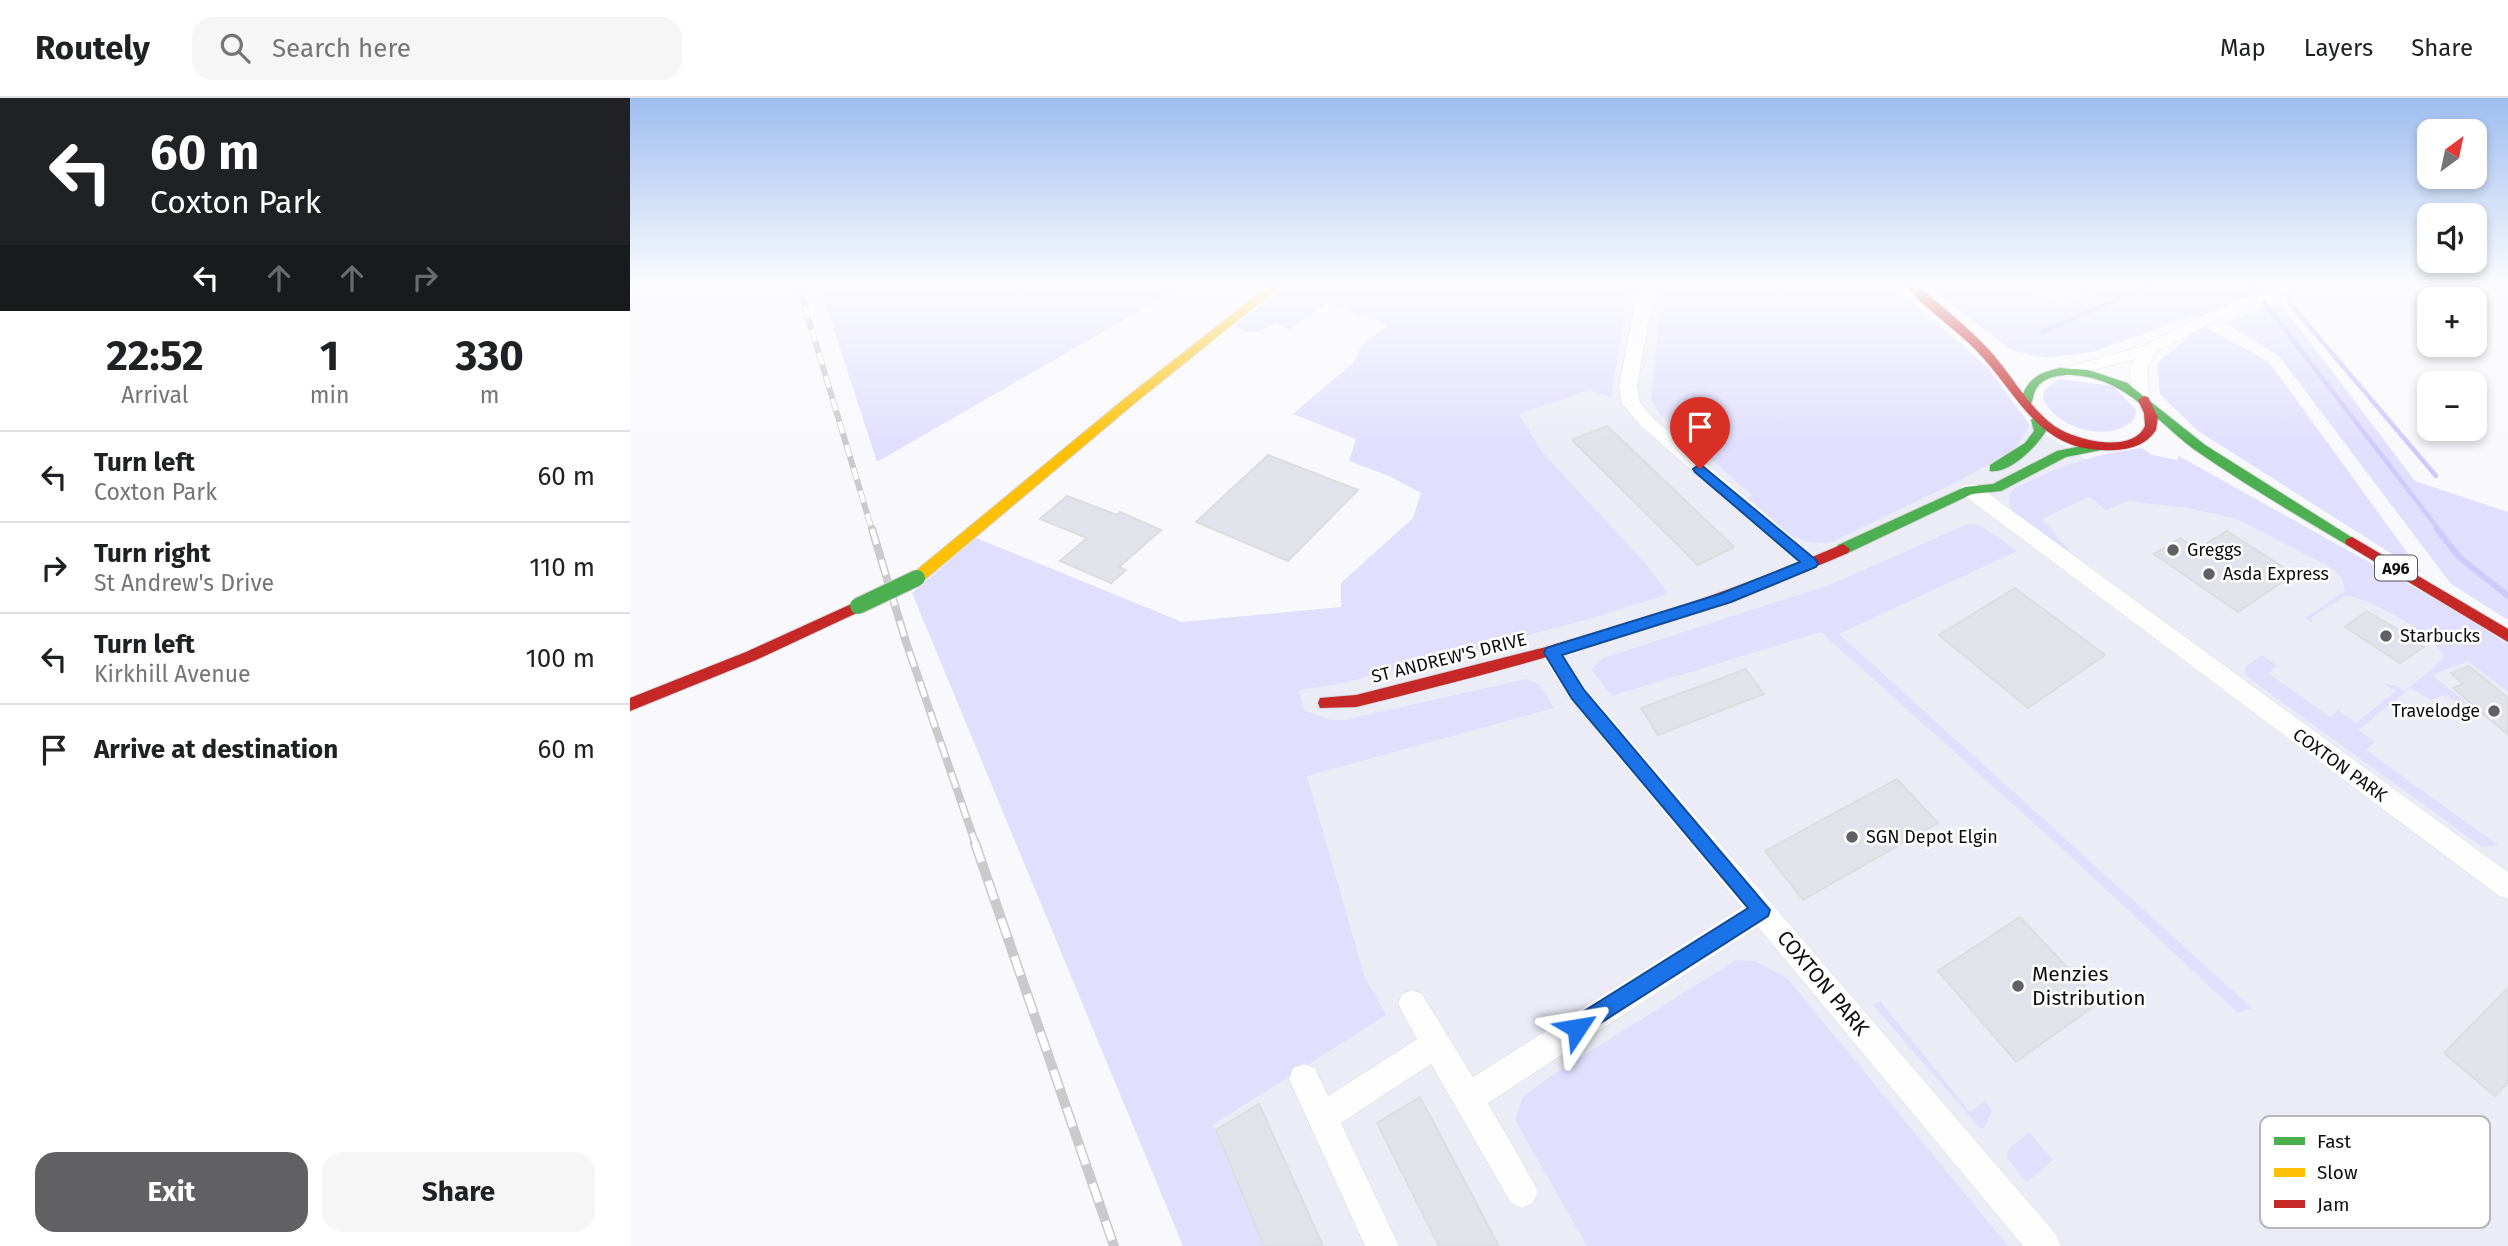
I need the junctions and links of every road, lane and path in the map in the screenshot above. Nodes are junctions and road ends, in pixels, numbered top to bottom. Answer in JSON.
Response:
{"nodes":[{"id":1,"x":1210,"y":338,"type":"edge"},
{"id":2,"x":1637,"y":338,"type":"edge"},
{"id":3,"x":1967,"y":338,"type":"edge"},
{"id":4,"x":1983,"y":338,"type":"edge"},
{"id":5,"x":2172,"y":338,"type":"edge"},
{"id":6,"x":2149,"y":350,"type":"junction"},
{"id":7,"x":2010,"y":356,"type":"dead end"},
{"id":8,"x":2036,"y":365,"type":"dead end"},
{"id":9,"x":2065,"y":372,"type":"junction"},
{"id":10,"x":2142,"y":399,"type":"junction"},
{"id":11,"x":2026,"y":403,"type":"junction"},
{"id":12,"x":2037,"y":420,"type":"junction"},
{"id":13,"x":2137,"y":441,"type":"junction"},
{"id":14,"x":2158,"y":445,"type":"dead end"},
{"id":15,"x":2101,"y":446,"type":"junction"},
{"id":16,"x":2177,"y":451,"type":"dead end"},
{"id":17,"x":1970,"y":491,"type":"junction"},
{"id":18,"x":2283,"y":501,"type":"junction"},
{"id":19,"x":1811,"y":564,"type":"junction"},
{"id":20,"x":2508,"y":636,"type":"edge"},
{"id":21,"x":1551,"y":653,"type":"junction"},
{"id":22,"x":1326,"y":703,"type":"dead end"},
{"id":23,"x":630,"y":705,"type":"edge"},
{"id":24,"x":2508,"y":887,"type":"edge"},
{"id":25,"x":1761,"y":910,"type":"junction"},
{"id":26,"x":1412,"y":1004,"type":"dead end"},
{"id":27,"x":1436,"y":1044,"type":"junction"},
{"id":28,"x":1304,"y":1079,"type":"dead end"},
{"id":29,"x":1468,"y":1098,"type":"junction"},
{"id":30,"x":1322,"y":1117,"type":"junction"},
{"id":31,"x":1522,"y":1192,"type":"dead end"},
{"id":32,"x":1382,"y":1246,"type":"edge"},
{"id":33,"x":2044,"y":1246,"type":"edge"}],
"edges":[{"from":1,"to":23,"type":"main road","bridge":true},
{"from":2,"to":19,"type":"street"},
{"from":3,"to":11,"type":"main road"},
{"from":4,"to":7,"type":"main road"},
{"from":5,"to":6,"type":"street"},
{"from":6,"to":9,"type":"street"},
{"from":6,"to":10,"type":"street"},
{"from":8,"to":9,"type":"main road","number":"A96"},
{"from":9,"to":10,"type":"main road","number":"A96"},
{"from":9,"to":11,"type":"main road"},
{"from":10,"to":13,"type":"main road"},
{"from":10,"to":18,"type":"main road","number":"A96"},
{"from":11,"to":12,"type":"main road"},
{"from":12,"to":15,"type":"main road"},
{"from":12,"to":17,"type":"main road","name":"ST ANDREW'S DRIVE"},
{"from":13,"to":14,"type":"main road","name":"ST ANDREW'S DRIVE"},
{"from":13,"to":15,"type":"main road","name":"ST ANDREW'S DRIVE"},
{"from":15,"to":17,"type":"main road","name":"ST ANDREW'S DRIVE"},
{"from":16,"to":18,"type":"main road","number":"A96"},
{"from":17,"to":19,"type":"main road","name":"ST ANDREW'S DRIVE"},
{"from":17,"to":24,"type":"street","name":"COXTON PARK"},
{"from":18,"to":20,"type":"main road","number":"A96"},
{"from":19,"to":21,"type":"main road","name":"ST ANDREW'S DRIVE"},
{"from":21,"to":22,"type":"main road","name":"ST ANDREW'S DRIVE"},
{"from":21,"to":25,"type":"street","name":"COXTON PARK"},
{"from":25,"to":29,"type":"street"},
{"from":25,"to":33,"type":"street","name":"COXTON PARK"},
{"from":26,"to":27,"type":"street"},
{"from":27,"to":29,"type":"street"},
{"from":27,"to":30,"type":"street"},
{"from":28,"to":30,"type":"street"},
{"from":29,"to":31,"type":"street"},
{"from":30,"to":32,"type":"street"}]}
